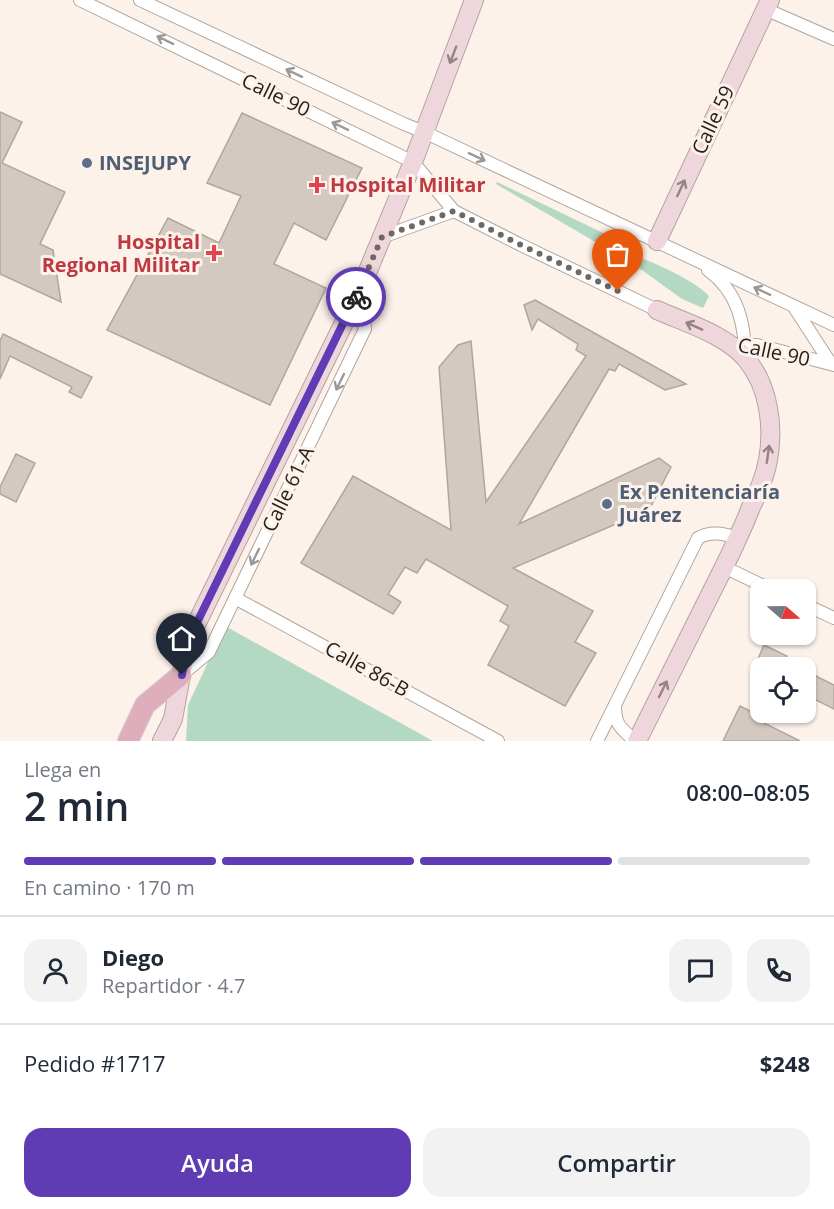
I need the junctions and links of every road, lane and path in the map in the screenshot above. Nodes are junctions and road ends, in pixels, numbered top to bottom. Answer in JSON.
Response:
{"nodes":[{"id":1,"x":80,"y":0,"type":"edge"},
{"id":2,"x":140,"y":0,"type":"edge"},
{"id":3,"x":474,"y":0,"type":"edge"},
{"id":4,"x":767,"y":4,"type":"edge"},
{"id":5,"x":834,"y":39,"type":"edge"},
{"id":6,"x":424,"y":132,"type":"junction"},
{"id":7,"x":413,"y":162,"type":"junction"},
{"id":8,"x":454,"y":211,"type":"junction"},
{"id":9,"x":382,"y":237,"type":"junction"},
{"id":10,"x":657,"y":241,"type":"junction"},
{"id":11,"x":691,"y":257,"type":"junction"},
{"id":12,"x":360,"y":290,"type":"junction"},
{"id":13,"x":793,"y":306,"type":"junction"},
{"id":14,"x":657,"y":310,"type":"joint"},
{"id":15,"x":834,"y":325,"type":"edge"},
{"id":16,"x":741,"y":349,"type":"junction"},
{"id":17,"x":833,"y":365,"type":"edge"},
{"id":18,"x":738,"y":538,"type":"junction"},
{"id":19,"x":724,"y":567,"type":"junction"},
{"id":20,"x":750,"y":579,"type":"edge"},
{"id":21,"x":235,"y":598,"type":"junction"},
{"id":22,"x":816,"y":610,"type":"edge"},
{"id":23,"x":834,"y":618,"type":"edge"},
{"id":24,"x":182,"y":675,"type":"junction"},
{"id":25,"x":615,"y":705,"type":"junction"},
{"id":26,"x":128,"y":741,"type":"edge"},
{"id":27,"x":162,"y":741,"type":"edge"},
{"id":28,"x":498,"y":741,"type":"edge"},
{"id":29,"x":597,"y":741,"type":"edge"},
{"id":30,"x":636,"y":741,"type":"edge"}],
"edges":[{"from":7,"to":1,"type":"street","name":"Calle 90","one_way":true},
{"from":6,"to":2,"type":"street","name":"Calle 90","one_way":true},
{"from":3,"to":6,"type":"street","name":"Calle 61-A","one_way":true},
{"from":4,"to":5,"type":"street"},
{"from":10,"to":4,"type":"street","name":"Calle 59","one_way":true},
{"from":6,"to":7,"type":"street","name":"Calle 61-A"},
{"from":6,"to":10,"type":"street","name":"Calle 90","one_way":true},
{"from":7,"to":8,"type":"street","name":"Calle 90"},
{"from":7,"to":9,"type":"street","name":"Calle 61-A"},
{"from":8,"to":9,"type":"street"},
{"from":8,"to":14,"type":"street","name":"Calle 90"},
{"from":9,"to":12,"type":"street","name":"Calle 61-A"},
{"from":10,"to":11,"type":"street","name":"Calle 90"},
{"from":13,"to":11,"type":"street","one_way":true},
{"from":11,"to":16,"type":"street"},
{"from":12,"to":21,"type":"street","name":"Calle 61-A","one_way":true},
{"from":12,"to":24,"type":"street","name":"Calle 61-A"},
{"from":13,"to":15,"type":"street"},
{"from":13,"to":17,"type":"street"},
{"from":16,"to":14,"type":"street","name":"Calle 90","one_way":true},
{"from":16,"to":17,"type":"street","name":"Calle 90"},
{"from":18,"to":16,"type":"street","one_way":true},
{"from":18,"to":19,"type":"street"},
{"from":18,"to":25,"type":"street"},
{"from":19,"to":20,"type":"street"},
{"from":30,"to":19,"type":"street","one_way":true},
{"from":21,"to":24,"type":"street","name":"Calle 61-A"},
{"from":21,"to":28,"type":"street","name":"Calle 86-B"},
{"from":22,"to":23,"type":"street"},
{"from":24,"to":26,"type":"main road"},
{"from":24,"to":27,"type":"street","name":"Calle 61-A"},
{"from":25,"to":29,"type":"street"},
{"from":25,"to":30,"type":"street"}]}
